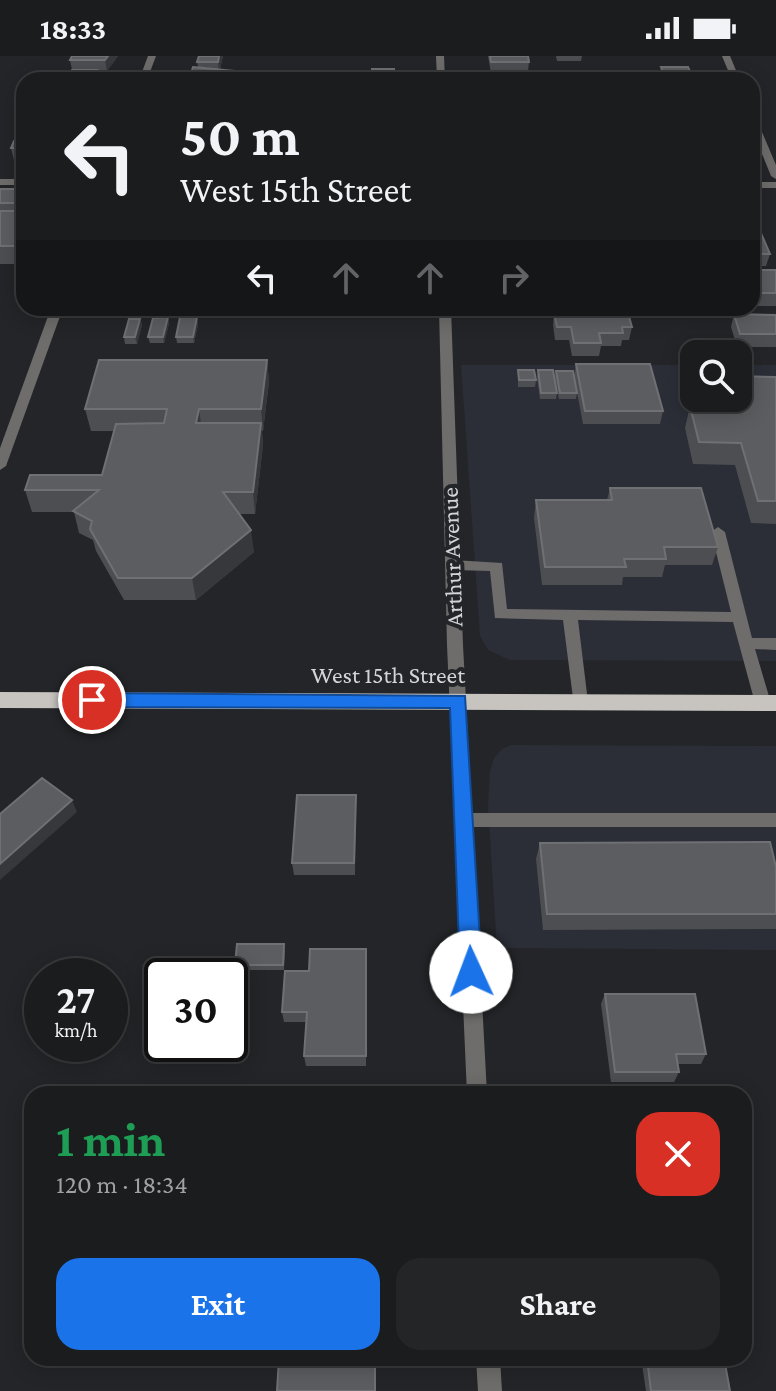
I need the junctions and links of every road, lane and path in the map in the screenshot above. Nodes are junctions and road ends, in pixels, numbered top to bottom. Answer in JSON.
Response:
{"nodes":[{"id":1,"x":760,"y":137,"type":"edge"},
{"id":2,"x":776,"y":176,"type":"edge"},
{"id":3,"x":54,"y":316,"type":"edge"},
{"id":4,"x":445,"y":316,"type":"edge"},
{"id":5,"x":0,"y":466,"type":"edge"},
{"id":6,"x":718,"y":532,"type":"dead end"},
{"id":7,"x":453,"y":565,"type":"junction"},
{"id":8,"x":570,"y":615,"type":"junction"},
{"id":9,"x":740,"y":617,"type":"junction"},
{"id":10,"x":746,"y":643,"type":"junction"},
{"id":11,"x":776,"y":644,"type":"edge"},
{"id":12,"x":0,"y":700,"type":"edge"},
{"id":13,"x":459,"y":701,"type":"junction"},
{"id":14,"x":580,"y":702,"type":"junction"},
{"id":15,"x":769,"y":703,"type":"edge"},
{"id":16,"x":465,"y":820,"type":"junction"},
{"id":17,"x":776,"y":820,"type":"edge"},
{"id":18,"x":477,"y":1086,"type":"edge"},
{"id":19,"x":488,"y":1366,"type":"edge"},
{"id":20,"x":490,"y":1391,"type":"edge"}],
"edges":[{"from":1,"to":2,"type":"street"},
{"from":3,"to":5,"type":"street"},
{"from":4,"to":7,"type":"street","name":"Arthur Avenue"},
{"from":6,"to":9,"type":"street"},
{"from":7,"to":8,"type":"street"},
{"from":7,"to":13,"type":"street","name":"Arthur Avenue"},
{"from":8,"to":9,"type":"street"},
{"from":8,"to":14,"type":"street"},
{"from":9,"to":10,"type":"street"},
{"from":10,"to":11,"type":"street"},
{"from":10,"to":15,"type":"street"},
{"from":12,"to":13,"type":"highway","name":"West 15th Street"},
{"from":13,"to":14,"type":"highway","name":"West 15th Street"},
{"from":13,"to":16,"type":"street","name":"Arthur Avenue"},
{"from":14,"to":15,"type":"highway","name":"West 15th Street"},
{"from":16,"to":17,"type":"street"},
{"from":16,"to":18,"type":"street","name":"Arthur Avenue"},
{"from":19,"to":20,"type":"street"}]}
